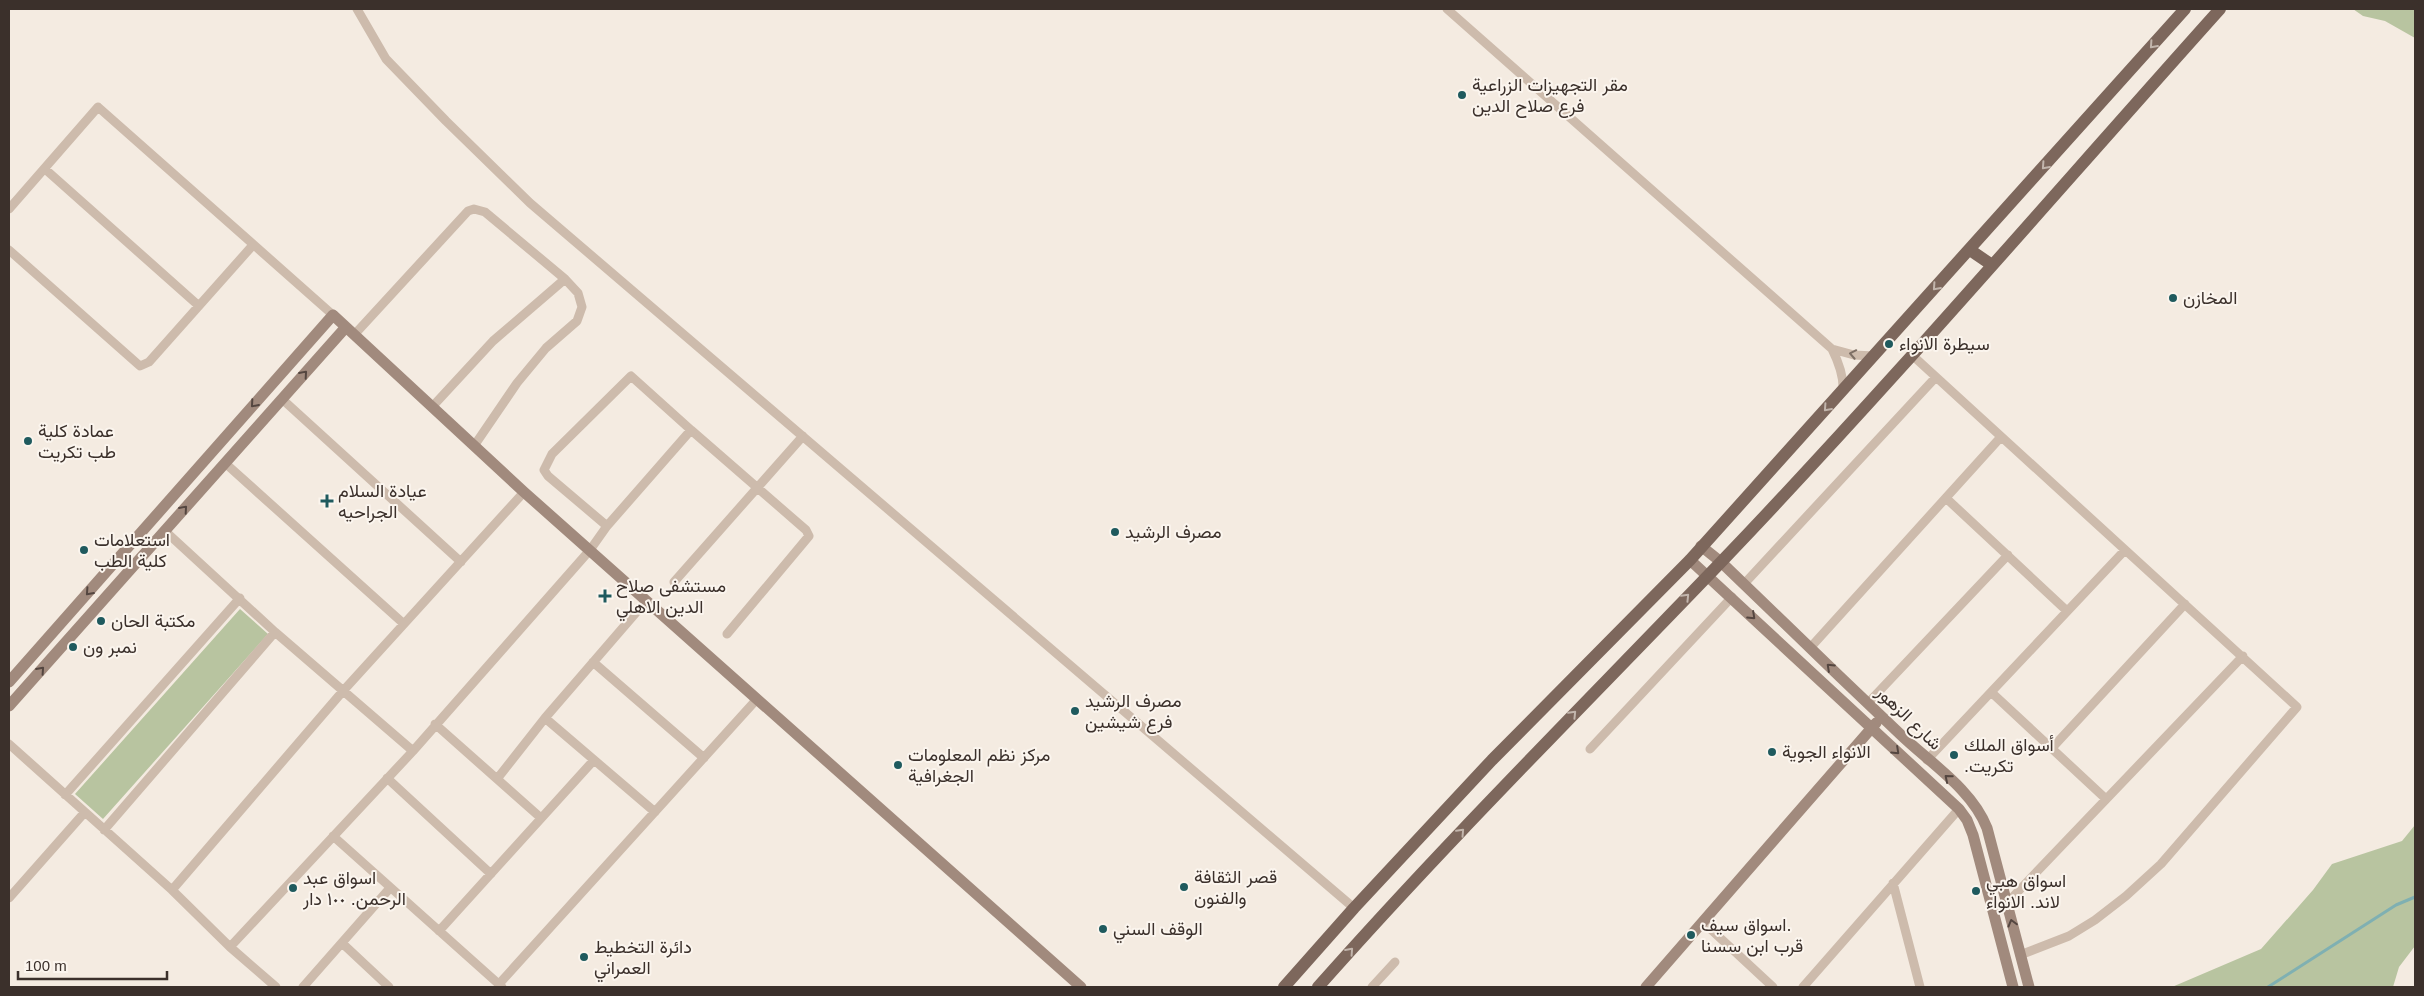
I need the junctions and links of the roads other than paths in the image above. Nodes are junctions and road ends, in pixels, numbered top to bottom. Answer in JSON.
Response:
{"nodes":[{"id":1,"x":357,"y":9,"type":"edge"},
{"id":2,"x":1447,"y":9,"type":"edge"},
{"id":3,"x":2185,"y":9,"type":"edge"},
{"id":4,"x":2220,"y":9,"type":"edge"},
{"id":5,"x":45,"y":168,"type":"junction"},
{"id":6,"x":9,"y":209,"type":"edge"},
{"id":7,"x":253,"y":245,"type":"junction"},
{"id":8,"x":9,"y":250,"type":"edge"},
{"id":9,"x":1970,"y":250,"type":"junction"},
{"id":10,"x":1992,"y":265,"type":"junction"},
{"id":11,"x":565,"y":278,"type":"junction"},
{"id":12,"x":199,"y":306,"type":"junction"},
{"id":13,"x":333,"y":315,"type":"junction"},
{"id":14,"x":350,"y":331,"type":"junction"},
{"id":15,"x":1832,"y":349,"type":"junction"},
{"id":16,"x":1912,"y":355,"type":"junction"},
{"id":17,"x":1874,"y":356,"type":"junction"},
{"id":18,"x":1936,"y":377,"type":"junction"},
{"id":19,"x":1843,"y":391,"type":"junction"},
{"id":20,"x":282,"y":399,"type":"junction"},
{"id":21,"x":432,"y":407,"type":"junction"},
{"id":22,"x":691,"y":430,"type":"junction"},
{"id":23,"x":802,"y":436,"type":"junction"},
{"id":24,"x":2000,"y":438,"type":"junction"},
{"id":25,"x":474,"y":446,"type":"junction"},
{"id":26,"x":225,"y":463,"type":"junction"},
{"id":27,"x":756,"y":486,"type":"junction"},
{"id":28,"x":524,"y":492,"type":"junction"},
{"id":29,"x":1947,"y":499,"type":"junction"},
{"id":30,"x":607,"y":526,"type":"junction"},
{"id":31,"x":165,"y":531,"type":"junction"},
{"id":32,"x":1701,"y":546,"type":"junction"},
{"id":33,"x":590,"y":550,"type":"junction"},
{"id":34,"x":2124,"y":550,"type":"junction"},
{"id":35,"x":2008,"y":555,"type":"junction"},
{"id":36,"x":1690,"y":560,"type":"junction"},
{"id":37,"x":461,"y":562,"type":"junction"},
{"id":38,"x":1721,"y":562,"type":"junction"},
{"id":39,"x":1708,"y":575,"type":"junction"},
{"id":40,"x":674,"y":582,"type":"dead end"},
{"id":41,"x":1744,"y":584,"type":"junction"},
{"id":42,"x":240,"y":598,"type":"junction"},
{"id":43,"x":1732,"y":598,"type":"junction"},
{"id":44,"x":646,"y":601,"type":"junction"},
{"id":45,"x":2184,"y":604,"type":"junction"},
{"id":46,"x":2067,"y":611,"type":"junction"},
{"id":47,"x":64,"y":620,"type":"junction"},
{"id":48,"x":404,"y":624,"type":"junction"},
{"id":49,"x":76,"y":631,"type":"junction"},
{"id":50,"x":275,"y":632,"type":"junction"},
{"id":51,"x":727,"y":634,"type":"dead end"},
{"id":52,"x":1810,"y":648,"type":"junction"},
{"id":53,"x":2243,"y":656,"type":"junction"},
{"id":54,"x":593,"y":662,"type":"junction"},
{"id":55,"x":9,"y":682,"type":"edge"},
{"id":56,"x":344,"y":691,"type":"junction"},
{"id":57,"x":1991,"y":692,"type":"junction"},
{"id":58,"x":757,"y":700,"type":"junction"},
{"id":59,"x":1868,"y":703,"type":"junction"},
{"id":60,"x":9,"y":706,"type":"edge"},
{"id":61,"x":1881,"y":716,"type":"junction"},
{"id":62,"x":544,"y":718,"type":"junction"},
{"id":63,"x":435,"y":724,"type":"junction"},
{"id":64,"x":1872,"y":728,"type":"junction"},
{"id":65,"x":9,"y":744,"type":"edge"},
{"id":66,"x":2052,"y":748,"type":"junction"},
{"id":67,"x":1590,"y":749,"type":"dead end"},
{"id":68,"x":413,"y":751,"type":"junction"},
{"id":69,"x":704,"y":758,"type":"junction"},
{"id":70,"x":594,"y":760,"type":"junction"},
{"id":71,"x":1927,"y":760,"type":"junction"},
{"id":72,"x":387,"y":778,"type":"junction"},
{"id":73,"x":496,"y":779,"type":"junction"},
{"id":74,"x":65,"y":795,"type":"junction"},
{"id":75,"x":2106,"y":799,"type":"junction"},
{"id":76,"x":1959,"y":809,"type":"junction"},
{"id":77,"x":84,"y":812,"type":"junction"},
{"id":78,"x":655,"y":812,"type":"junction"},
{"id":79,"x":541,"y":818,"type":"junction"},
{"id":80,"x":104,"y":830,"type":"junction"},
{"id":81,"x":333,"y":836,"type":"junction"},
{"id":82,"x":491,"y":874,"type":"junction"},
{"id":83,"x":1893,"y":883,"type":"junction"},
{"id":84,"x":390,"y":888,"type":"junction"},
{"id":85,"x":172,"y":890,"type":"junction"},
{"id":86,"x":9,"y":898,"type":"edge"},
{"id":87,"x":2007,"y":903,"type":"junction"},
{"id":88,"x":1354,"y":908,"type":"junction"},
{"id":89,"x":1704,"y":924,"type":"junction"},
{"id":90,"x":438,"y":931,"type":"junction"},
{"id":91,"x":342,"y":944,"type":"junction"},
{"id":92,"x":230,"y":947,"type":"junction"},
{"id":93,"x":2020,"y":955,"type":"junction"},
{"id":94,"x":1395,"y":962,"type":"dead end"},
{"id":95,"x":1652,"y":985,"type":"edge"},
{"id":96,"x":500,"y":986,"type":"edge"},
{"id":97,"x":276,"y":987,"type":"edge"},
{"id":98,"x":303,"y":987,"type":"edge"},
{"id":99,"x":389,"y":987,"type":"edge"},
{"id":100,"x":1081,"y":987,"type":"edge"},
{"id":101,"x":1284,"y":987,"type":"edge"},
{"id":102,"x":1318,"y":987,"type":"edge"},
{"id":103,"x":1372,"y":987,"type":"edge"},
{"id":104,"x":1773,"y":987,"type":"edge"},
{"id":105,"x":1803,"y":987,"type":"edge"},
{"id":106,"x":1920,"y":987,"type":"edge"},
{"id":107,"x":2013,"y":987,"type":"edge"},
{"id":108,"x":2029,"y":987,"type":"edge"}],
"edges":[{"from":1,"to":23,"type":"street"},
{"from":2,"to":15,"type":"street"},
{"from":3,"to":9,"type":"main road","one_way":true},
{"from":4,"to":10,"type":"main road"},
{"from":5,"to":6,"type":"street"},
{"from":5,"to":7,"type":"street"},
{"from":5,"to":12,"type":"street"},
{"from":7,"to":12,"type":"street"},
{"from":7,"to":13,"type":"street"},
{"from":8,"to":12,"type":"street"},
{"from":9,"to":10,"type":"main road"},
{"from":9,"to":17,"type":"main road","one_way":true},
{"from":10,"to":16,"type":"main road"},
{"from":11,"to":14,"type":"street"},
{"from":11,"to":21,"type":"street"},
{"from":11,"to":25,"type":"street"},
{"from":13,"to":14,"type":"street"},
{"from":13,"to":47,"type":"street","one_way":true},
{"from":20,"to":14,"type":"street","one_way":true},
{"from":14,"to":21,"type":"street"},
{"from":17,"to":15,"type":"street","one_way":true},
{"from":15,"to":19,"type":"street"},
{"from":16,"to":18,"type":"street"},
{"from":16,"to":38,"type":"main road"},
{"from":17,"to":19,"type":"main road"},
{"from":18,"to":24,"type":"street"},
{"from":18,"to":41,"type":"street"},
{"from":19,"to":32,"type":"main road","one_way":true},
{"from":20,"to":26,"type":"street"},
{"from":20,"to":37,"type":"street"},
{"from":21,"to":25,"type":"street"},
{"from":22,"to":27,"type":"street"},
{"from":22,"to":30,"type":"street"},
{"from":22,"to":30,"type":"street"},
{"from":23,"to":27,"type":"street"},
{"from":23,"to":88,"type":"street"},
{"from":24,"to":29,"type":"street"},
{"from":24,"to":34,"type":"street"},
{"from":25,"to":28,"type":"street"},
{"from":31,"to":26,"type":"street","one_way":true},
{"from":26,"to":48,"type":"street"},
{"from":27,"to":40,"type":"street"},
{"from":27,"to":51,"type":"street"},
{"from":28,"to":33,"type":"street"},
{"from":28,"to":37,"type":"street"},
{"from":29,"to":35,"type":"street"},
{"from":29,"to":52,"type":"street"},
{"from":30,"to":33,"type":"street"},
{"from":31,"to":42,"type":"street"},
{"from":31,"to":49,"type":"street"},
{"from":32,"to":36,"type":"main road"},
{"from":32,"to":38,"type":"street","name":"شارع الزهور"},
{"from":33,"to":44,"type":"street"},
{"from":33,"to":63,"type":"street"},
{"from":34,"to":45,"type":"street"},
{"from":34,"to":46,"type":"street"},
{"from":35,"to":46,"type":"street"},
{"from":35,"to":59,"type":"street"},
{"from":36,"to":39,"type":"street","name":"شارع الزهور"},
{"from":36,"to":88,"type":"main road"},
{"from":37,"to":48,"type":"street"},
{"from":38,"to":39,"type":"main road"},
{"from":38,"to":41,"type":"street","name":"شارع الزهور"},
{"from":39,"to":43,"type":"street","name":"شارع الزهور"},
{"from":102,"to":39,"type":"main road","one_way":true},
{"from":41,"to":52,"type":"street","name":"شارع الزهور"},
{"from":42,"to":50,"type":"street"},
{"from":42,"to":74,"type":"street"},
{"from":43,"to":64,"type":"street","name":"شارع الزهور","one_way":true},
{"from":43,"to":67,"type":"street"},
{"from":44,"to":54,"type":"street"},
{"from":44,"to":58,"type":"street"},
{"from":45,"to":53,"type":"street"},
{"from":45,"to":66,"type":"street"},
{"from":46,"to":57,"type":"street"},
{"from":47,"to":49,"type":"street"},
{"from":47,"to":55,"type":"street"},
{"from":48,"to":56,"type":"street"},
{"from":60,"to":49,"type":"street","one_way":true},
{"from":50,"to":56,"type":"street"},
{"from":50,"to":80,"type":"street"},
{"from":59,"to":52,"type":"street","name":"شارع الزهور","one_way":true},
{"from":53,"to":75,"type":"street"},
{"from":53,"to":93,"type":"street"},
{"from":54,"to":62,"type":"street"},
{"from":54,"to":69,"type":"street"},
{"from":56,"to":68,"type":"street"},
{"from":56,"to":85,"type":"street"},
{"from":57,"to":66,"type":"street"},
{"from":57,"to":71,"type":"street"},
{"from":58,"to":69,"type":"street"},
{"from":58,"to":100,"type":"street"},
{"from":59,"to":61,"type":"street","name":"شارع الزهور"},
{"from":61,"to":64,"type":"street"},
{"from":61,"to":71,"type":"street","name":"شارع الزهور"},
{"from":62,"to":70,"type":"street"},
{"from":62,"to":73,"type":"street"},
{"from":63,"to":68,"type":"street"},
{"from":63,"to":73,"type":"street"},
{"from":64,"to":76,"type":"street","name":"شارع الزهور","one_way":true},
{"from":64,"to":89,"type":"street"},
{"from":65,"to":74,"type":"street"},
{"from":66,"to":75,"type":"street"},
{"from":68,"to":72,"type":"street"},
{"from":69,"to":78,"type":"street"},
{"from":70,"to":78,"type":"street"},
{"from":70,"to":79,"type":"street"},
{"from":87,"to":71,"type":"street","name":"شارع الزهور","one_way":true},
{"from":72,"to":81,"type":"street"},
{"from":72,"to":82,"type":"street"},
{"from":73,"to":79,"type":"street"},
{"from":74,"to":77,"type":"street"},
{"from":75,"to":87,"type":"street"},
{"from":76,"to":83,"type":"street"},
{"from":76,"to":107,"type":"street","name":"شارع الزهور"},
{"from":77,"to":80,"type":"street"},
{"from":77,"to":86,"type":"street"},
{"from":78,"to":96,"type":"street"},
{"from":79,"to":82,"type":"street"},
{"from":80,"to":85,"type":"street"},
{"from":81,"to":84,"type":"street"},
{"from":81,"to":92,"type":"street"},
{"from":82,"to":90,"type":"street"},
{"from":83,"to":105,"type":"street"},
{"from":83,"to":106,"type":"street"},
{"from":84,"to":90,"type":"street"},
{"from":84,"to":91,"type":"street"},
{"from":85,"to":92,"type":"street"},
{"from":93,"to":87,"type":"street","name":"شارع الزهور","one_way":true},
{"from":88,"to":101,"type":"main road"},
{"from":89,"to":95,"type":"street"},
{"from":89,"to":104,"type":"street"},
{"from":90,"to":96,"type":"street"},
{"from":91,"to":98,"type":"street"},
{"from":91,"to":99,"type":"street"},
{"from":92,"to":97,"type":"street"},
{"from":93,"to":108,"type":"street","name":"شارع الزهور"},
{"from":94,"to":103,"type":"street"}]}
